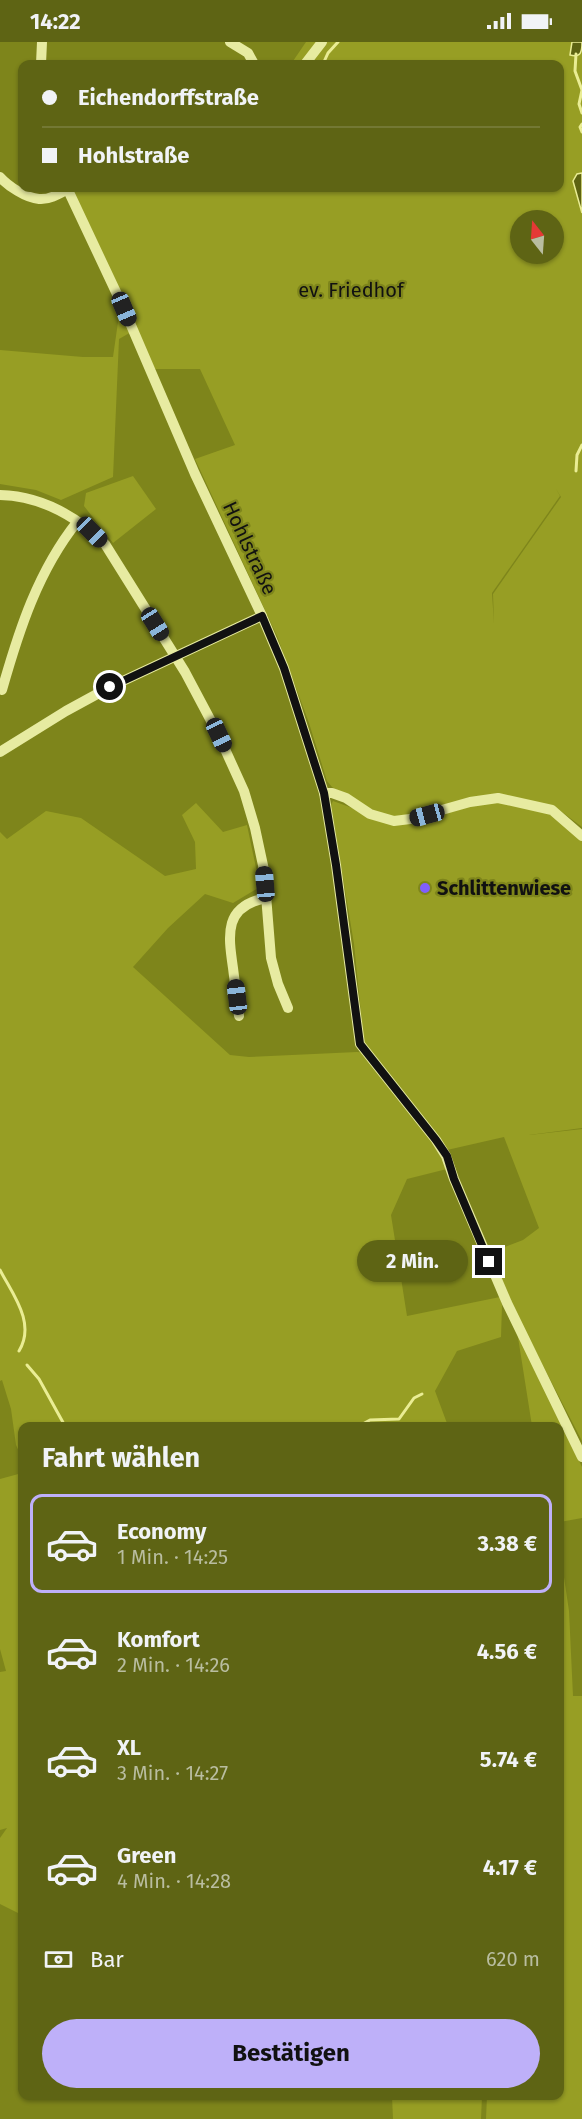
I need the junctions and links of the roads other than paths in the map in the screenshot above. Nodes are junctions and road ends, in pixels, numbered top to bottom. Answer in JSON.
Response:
{"nodes":[{"id":1,"x":42,"y":42,"type":"edge"},
{"id":2,"x":230,"y":42,"type":"edge"},
{"id":3,"x":322,"y":42,"type":"edge"},
{"id":4,"x":41,"y":60,"type":"edge"},
{"id":5,"x":252,"y":60,"type":"edge"},
{"id":6,"x":308,"y":60,"type":"edge"},
{"id":7,"x":0,"y":177,"type":"edge"},
{"id":8,"x":18,"y":190,"type":"edge"},
{"id":9,"x":21,"y":192,"type":"edge"},
{"id":10,"x":61,"y":192,"type":"edge"},
{"id":11,"x":69,"y":192,"type":"edge"},
{"id":12,"x":0,"y":495,"type":"edge"},
{"id":13,"x":77,"y":522,"type":"junction"},
{"id":14,"x":262,"y":616,"type":"junction"},
{"id":15,"x":175,"y":655,"type":"junction"},
{"id":16,"x":2,"y":690,"type":"dead end"},
{"id":17,"x":0,"y":752,"type":"edge"},
{"id":18,"x":324,"y":793,"type":"junction"},
{"id":19,"x":582,"y":836,"type":"edge"},
{"id":20,"x":266,"y":898,"type":"junction"},
{"id":21,"x":288,"y":1008,"type":"dead end"},
{"id":22,"x":239,"y":1016,"type":"dead end"},
{"id":23,"x":582,"y":1457,"type":"edge"}],
"edges":[{"from":1,"to":4,"type":"street"},
{"from":2,"to":5,"type":"street"},
{"from":3,"to":6,"type":"street"},
{"from":7,"to":8,"type":"street"},
{"from":9,"to":10,"type":"street"},
{"from":11,"to":14,"type":"street","name":"Hohlstraße"},
{"from":12,"to":13,"type":"street"},
{"from":13,"to":15,"type":"street"},
{"from":13,"to":16,"type":"street"},
{"from":14,"to":15,"type":"street"},
{"from":14,"to":18,"type":"street","name":"Hohlstraße"},
{"from":15,"to":17,"type":"street"},
{"from":15,"to":20,"type":"street"},
{"from":18,"to":19,"type":"street"},
{"from":18,"to":23,"type":"street","name":"Hohlstraße"},
{"from":20,"to":21,"type":"street"},
{"from":20,"to":22,"type":"street"}]}
